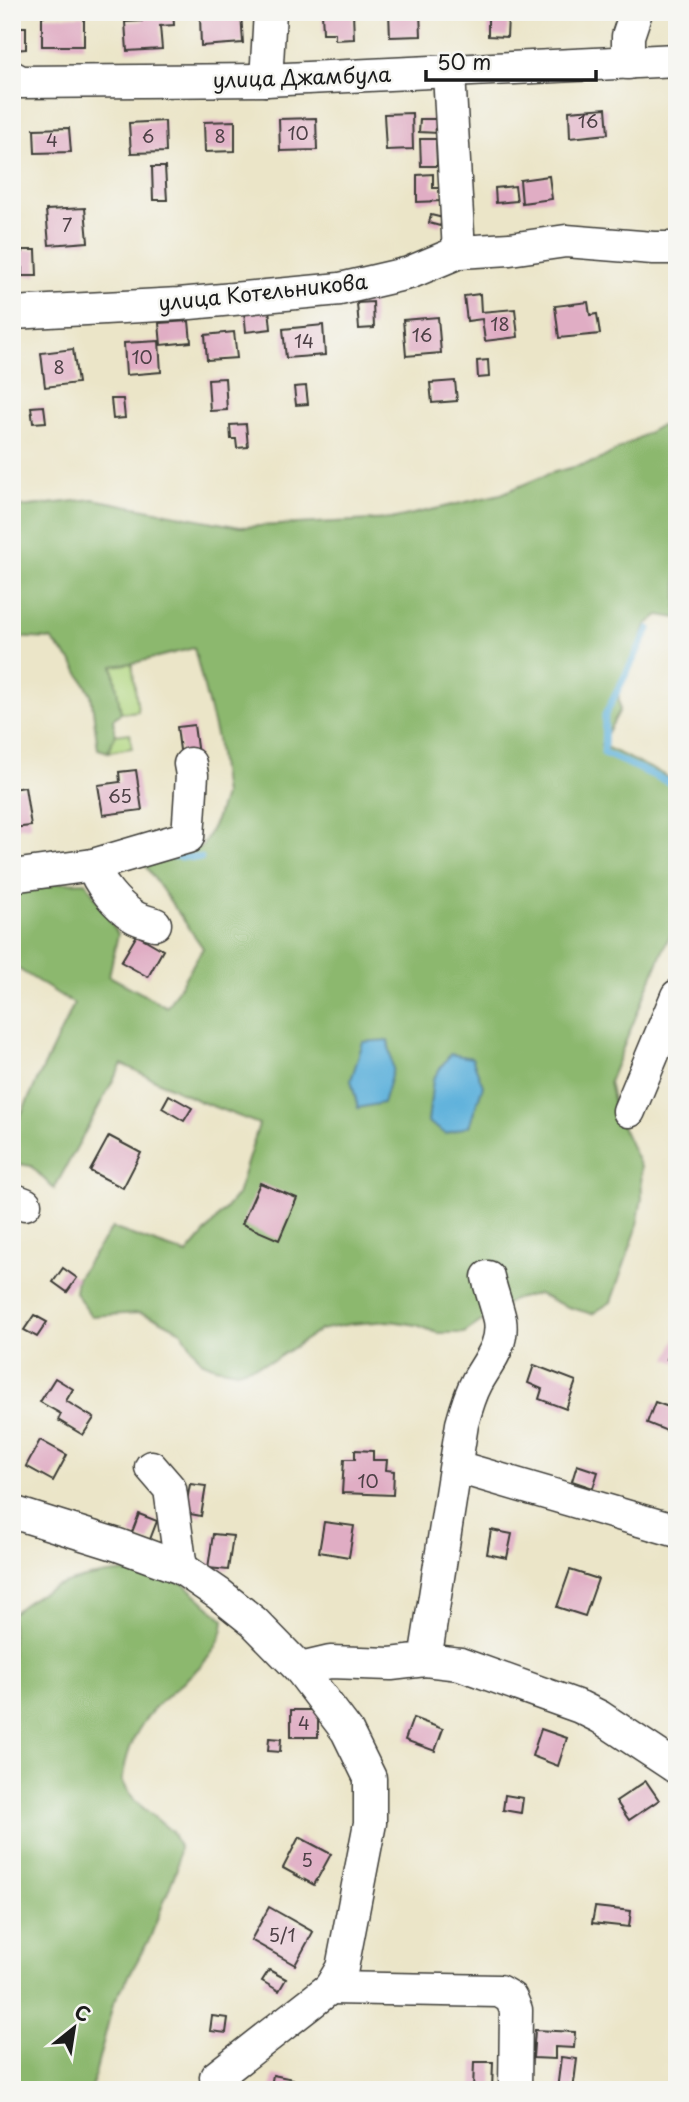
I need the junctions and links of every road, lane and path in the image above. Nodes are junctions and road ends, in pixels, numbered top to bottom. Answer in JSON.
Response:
{"nodes":[{"id":1,"x":270,"y":12,"type":"edge"},
{"id":2,"x":636,"y":12,"type":"edge"},
{"id":3,"x":677,"y":60,"type":"edge"},
{"id":4,"x":628,"y":63,"type":"junction"},
{"id":5,"x":449,"y":73,"type":"junction"},
{"id":6,"x":12,"y":77,"type":"edge"},
{"id":7,"x":266,"y":80,"type":"junction"},
{"id":8,"x":677,"y":248,"type":"edge"},
{"id":9,"x":459,"y":252,"type":"junction"},
{"id":10,"x":12,"y":313,"type":"edge"},
{"id":11,"x":190,"y":764,"type":"dead end"},
{"id":12,"x":93,"y":865,"type":"junction"},
{"id":13,"x":12,"y":876,"type":"edge"},
{"id":14,"x":155,"y":924,"type":"dead end"},
{"id":15,"x":677,"y":996,"type":"edge"},
{"id":16,"x":629,"y":1111,"type":"dead end"},
{"id":17,"x":488,"y":1277,"type":"dead end"},
{"id":18,"x":151,"y":1467,"type":"dead end"},
{"id":19,"x":457,"y":1467,"type":"junction"},
{"id":20,"x":12,"y":1512,"type":"edge"},
{"id":21,"x":677,"y":1531,"type":"edge"},
{"id":22,"x":181,"y":1568,"type":"junction"},
{"id":23,"x":425,"y":1660,"type":"junction"},
{"id":24,"x":300,"y":1669,"type":"junction"},
{"id":25,"x":677,"y":1768,"type":"edge"},
{"id":26,"x":330,"y":1988,"type":"junction"},
{"id":27,"x":216,"y":2077,"type":"dead end"},
{"id":28,"x":516,"y":2090,"type":"edge"}],
"edges":[{"from":1,"to":7,"type":"street"},
{"from":2,"to":4,"type":"street"},
{"from":3,"to":4,"type":"street","name":"улица Джамбула"},
{"from":4,"to":5,"type":"street","name":"улица Джамбула"},
{"from":5,"to":7,"type":"street","name":"улица Джамбула"},
{"from":5,"to":9,"type":"street"},
{"from":6,"to":7,"type":"street","name":"улица Джамбула"},
{"from":8,"to":9,"type":"street","name":"улица Котельникова"},
{"from":9,"to":10,"type":"street","name":"улица Котельникова"},
{"from":11,"to":12,"type":"street"},
{"from":12,"to":13,"type":"street"},
{"from":12,"to":14,"type":"street"},
{"from":15,"to":16,"type":"street"},
{"from":17,"to":19,"type":"street"},
{"from":18,"to":22,"type":"street"},
{"from":19,"to":21,"type":"street"},
{"from":19,"to":23,"type":"street"},
{"from":20,"to":22,"type":"street"},
{"from":22,"to":24,"type":"street"},
{"from":23,"to":24,"type":"street"},
{"from":23,"to":25,"type":"street"},
{"from":24,"to":26,"type":"street"},
{"from":26,"to":27,"type":"street"},
{"from":26,"to":28,"type":"street"}]}
